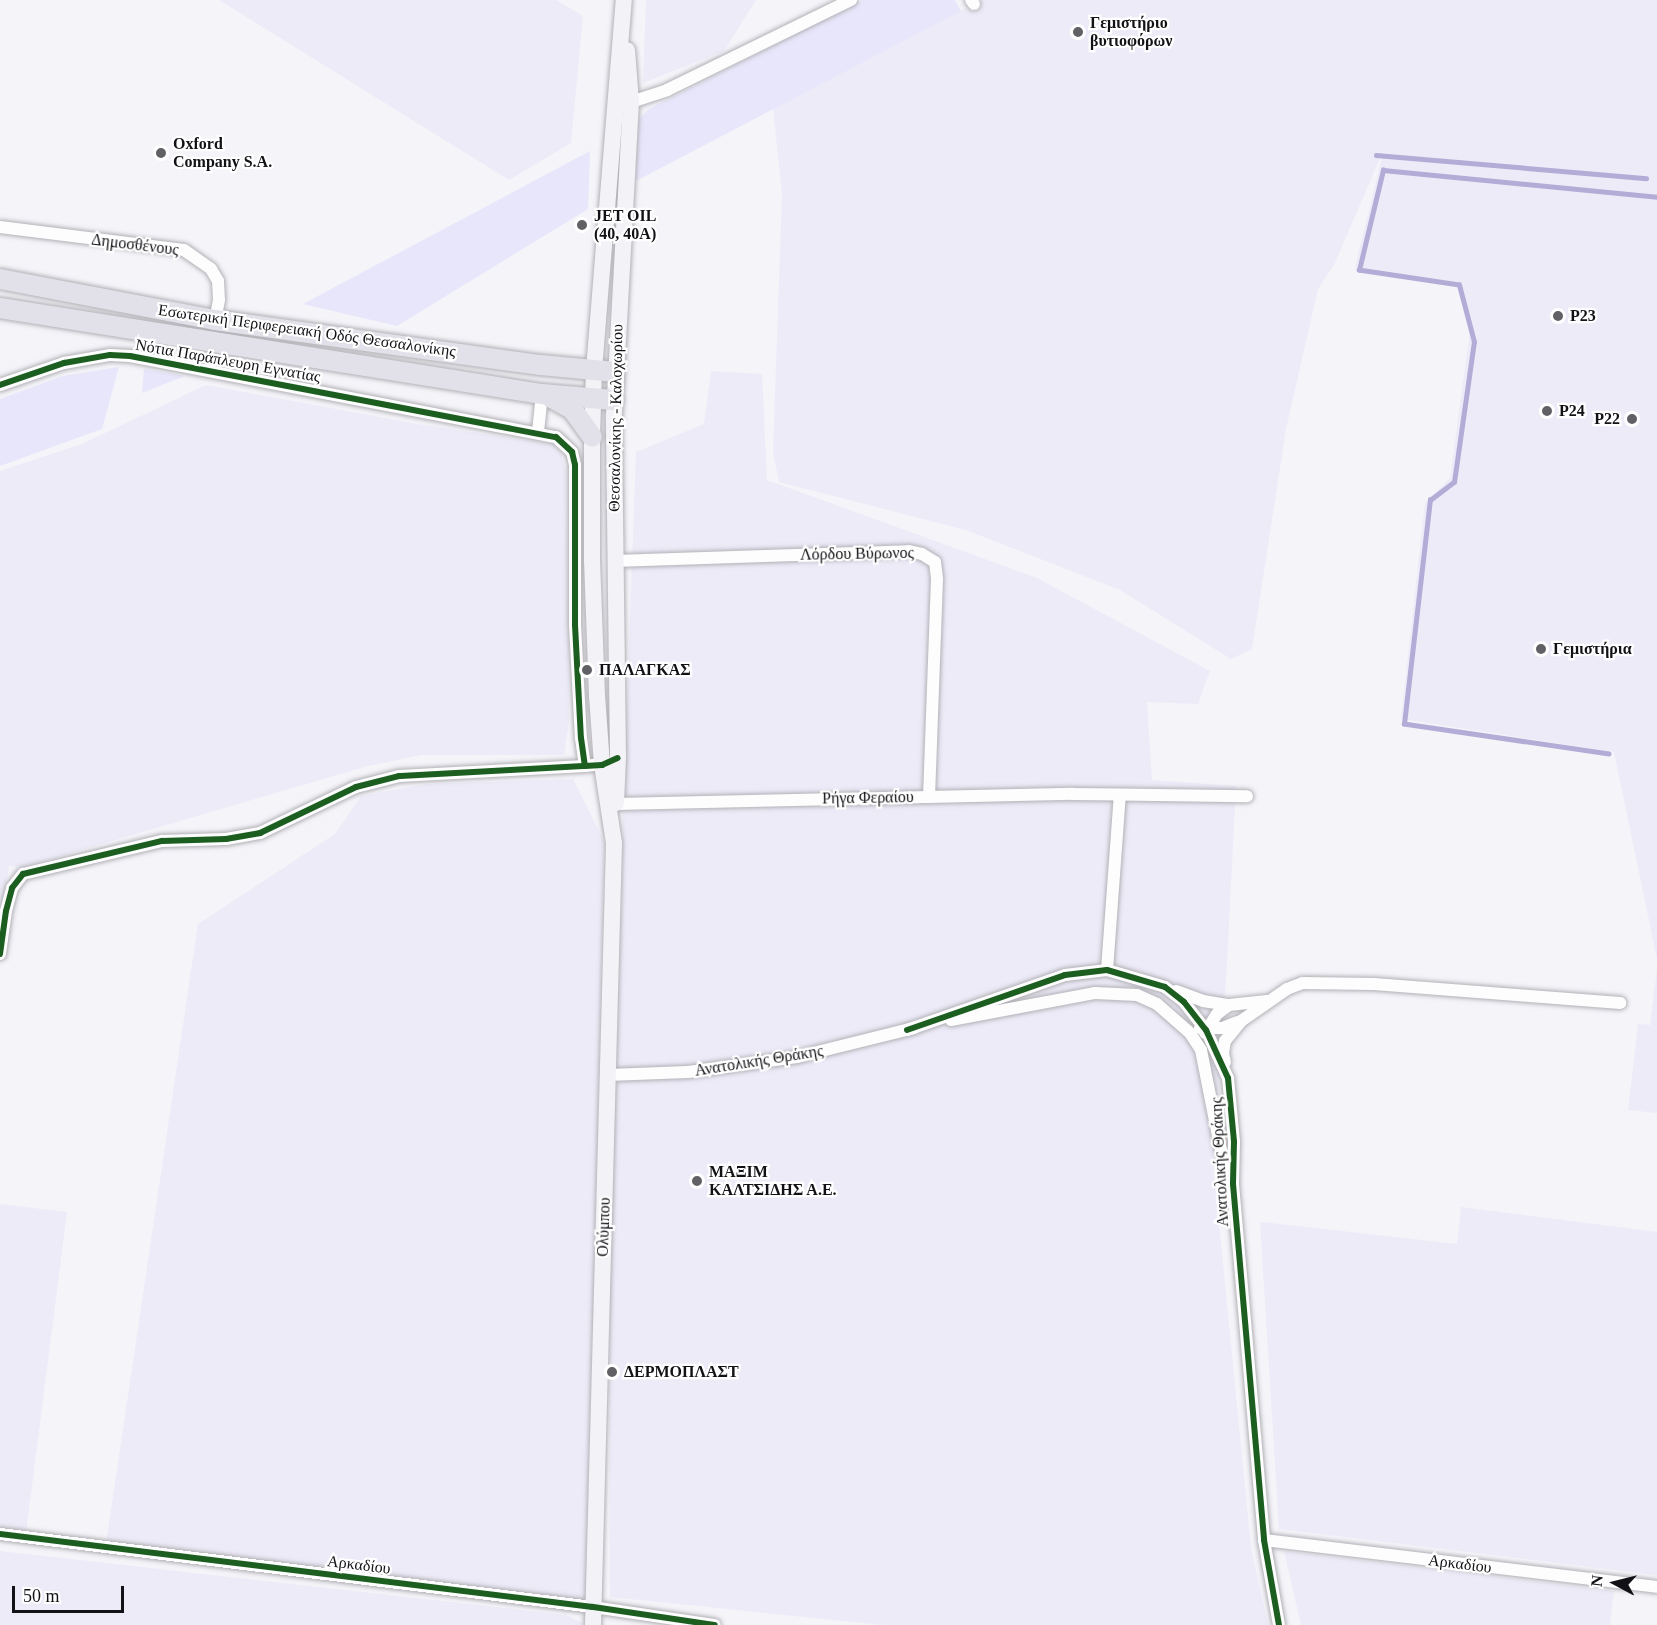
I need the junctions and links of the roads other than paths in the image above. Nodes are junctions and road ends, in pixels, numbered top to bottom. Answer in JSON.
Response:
{"nodes":[{"id":1,"x":851,"y":0,"type":"edge"},
{"id":2,"x":624,"y":4,"type":"edge"},
{"id":3,"x":631,"y":102,"type":"junction"},
{"id":4,"x":0,"y":227,"type":"edge"},
{"id":5,"x":0,"y":279,"type":"edge"},
{"id":6,"x":0,"y":308,"type":"edge"},
{"id":7,"x":216,"y":320,"type":"junction"},
{"id":8,"x":594,"y":370,"type":"junction"},
{"id":9,"x":615,"y":372,"type":"junction"},
{"id":10,"x":0,"y":385,"type":"edge"},
{"id":11,"x":542,"y":394,"type":"junction"},
{"id":12,"x":594,"y":398,"type":"junction"},
{"id":13,"x":614,"y":399,"type":"junction"},
{"id":14,"x":538,"y":432,"type":"junction"},
{"id":15,"x":592,"y":437,"type":"junction"},
{"id":16,"x":614,"y":561,"type":"junction"},
{"id":17,"x":610,"y":762,"type":"junction"},
{"id":18,"x":585,"y":766,"type":"junction"},
{"id":19,"x":1120,"y":795,"type":"junction"},
{"id":20,"x":1246,"y":796,"type":"dead end"},
{"id":21,"x":929,"y":797,"type":"junction"},
{"id":22,"x":616,"y":804,"type":"junction"},
{"id":23,"x":613,"y":828,"type":"junction"},
{"id":24,"x":0,"y":954,"type":"edge"},
{"id":25,"x":1107,"y":970,"type":"junction"},
{"id":26,"x":1165,"y":987,"type":"junction"},
{"id":27,"x":1268,"y":1001,"type":"junction"},
{"id":28,"x":1620,"y":1003,"type":"dead end"},
{"id":29,"x":1229,"y":1005,"type":"junction"},
{"id":30,"x":1241,"y":1021,"type":"junction"},
{"id":31,"x":1179,"y":1023,"type":"junction"},
{"id":32,"x":907,"y":1030,"type":"junction"},
{"id":33,"x":1206,"y":1030,"type":"junction"},
{"id":34,"x":1201,"y":1050,"type":"junction"},
{"id":35,"x":608,"y":1074,"type":"junction"},
{"id":36,"x":1228,"y":1078,"type":"junction"},
{"id":37,"x":1233,"y":1184,"type":"junction"},
{"id":38,"x":0,"y":1534,"type":"edge"},
{"id":39,"x":1264,"y":1540,"type":"junction"},
{"id":40,"x":1657,"y":1587,"type":"edge"},
{"id":41,"x":593,"y":1607,"type":"junction"},
{"id":42,"x":593,"y":1625,"type":"edge"},
{"id":43,"x":715,"y":1625,"type":"edge"},
{"id":44,"x":1279,"y":1625,"type":"edge"}],
"edges":[{"from":1,"to":3,"type":"street"},
{"from":2,"to":3,"type":"main road","name":"Θεσσαλονίκης - Καλοχωρίου"},
{"from":2,"to":8,"type":"main road","name":"Θεσσαλονίκης - Καλοχωρίου"},
{"from":3,"to":9,"type":"main road","name":"Θεσσαλονίκης - Καλοχωρίου"},
{"from":4,"to":7,"type":"street","name":"Δημοσθένους"},
{"from":5,"to":7,"type":"highway","name":"Εσωτερική Περιφερειακή Οδός Θεσσαλονίκης"},
{"from":6,"to":11,"type":"highway","name":"Εσωτερική Περιφερειακή Οδός Θεσσαλονίκης"},
{"from":7,"to":8,"type":"highway","name":"Εσωτερική Περιφερειακή Οδός Θεσσαλονίκης"},
{"from":8,"to":9,"type":"highway","name":"Εσωτερική Περιφερειακή Οδός Θεσσαλονίκης"},
{"from":8,"to":12,"type":"main road","name":"Θεσσαλονίκης - Καλοχωρίου"},
{"from":9,"to":13,"type":"main road","name":"Θεσσαλονίκης - Καλοχωρίου"},
{"from":10,"to":14,"type":"street","name":"Νότια Παράπλευρη Εγνατίας"},
{"from":11,"to":12,"type":"highway","name":"Εσωτερική Περιφερειακή Οδός Θεσσαλονίκης"},
{"from":11,"to":14,"type":"street"},
{"from":11,"to":15,"type":"highway"},
{"from":12,"to":13,"type":"highway","name":"Εσωτερική Περιφερειακή Οδός Θεσσαλονίκης"},
{"from":12,"to":15,"type":"main road","name":"Θεσσαλονίκης - Καλοχωρίου"},
{"from":13,"to":16,"type":"main road","name":"Θεσσαλονίκης - Καλοχωρίου"},
{"from":14,"to":18,"type":"street","name":"Νότια Παράπλευρη Εγνατίας"},
{"from":15,"to":17,"type":"main road","name":"Θεσσαλονίκης - Καλοχωρίου"},
{"from":16,"to":17,"type":"main road","name":"Θεσσαλονίκης - Καλοχωρίου"},
{"from":16,"to":21,"type":"street","name":"Λόρδου Βύρωνος"},
{"from":17,"to":18,"type":"street"},
{"from":17,"to":22,"type":"main road","name":"Θεσσαλονίκης - Καλοχωρίου"},
{"from":17,"to":23,"type":"main road"},
{"from":18,"to":24,"type":"street"},
{"from":19,"to":20,"type":"street","name":"Ρήγα Φεραίου"},
{"from":19,"to":21,"type":"street","name":"Ρήγα Φεραίου"},
{"from":19,"to":25,"type":"street"},
{"from":21,"to":22,"type":"street","name":"Ρήγα Φεραίου"},
{"from":22,"to":23,"type":"main road","name":"Θεσσαλονίκης - Καλοχωρίου"},
{"from":23,"to":35,"type":"main road","name":"Ολύμπου"},
{"from":25,"to":26,"type":"street","name":"Ανατολικής Θράκης"},
{"from":25,"to":32,"type":"street","name":"Ανατολικής Θράκης"},
{"from":26,"to":29,"type":"street"},
{"from":26,"to":33,"type":"street","name":"Ανατολικής Θράκης"},
{"from":27,"to":28,"type":"street"},
{"from":27,"to":29,"type":"street"},
{"from":27,"to":30,"type":"street"},
{"from":29,"to":33,"type":"street"},
{"from":30,"to":33,"type":"street"},
{"from":30,"to":36,"type":"street"},
{"from":31,"to":32,"type":"street","name":"Ανατολικής Θράκης"},
{"from":31,"to":33,"type":"street"},
{"from":31,"to":34,"type":"street","name":"Ανατολικής Θράκης"},
{"from":32,"to":35,"type":"street","name":"Ανατολικής Θράκης"},
{"from":33,"to":34,"type":"street"},
{"from":33,"to":36,"type":"street","name":"Ανατολικής Θράκης"},
{"from":34,"to":37,"type":"street","name":"Ανατολικής Θράκης"},
{"from":35,"to":41,"type":"main road","name":"Ολύμπου"},
{"from":36,"to":37,"type":"street","name":"Ανατολικής Θράκης"},
{"from":37,"to":39,"type":"street","name":"Ανατολικής Θράκης"},
{"from":38,"to":41,"type":"street","name":"Αρκαδίου"},
{"from":39,"to":40,"type":"street","name":"Αρκαδίου"},
{"from":39,"to":44,"type":"street","name":"Ανατολικής Θράκης"},
{"from":41,"to":42,"type":"main road","name":"Ολύμπου"},
{"from":41,"to":43,"type":"street","name":"Αρκαδίου"}]}
